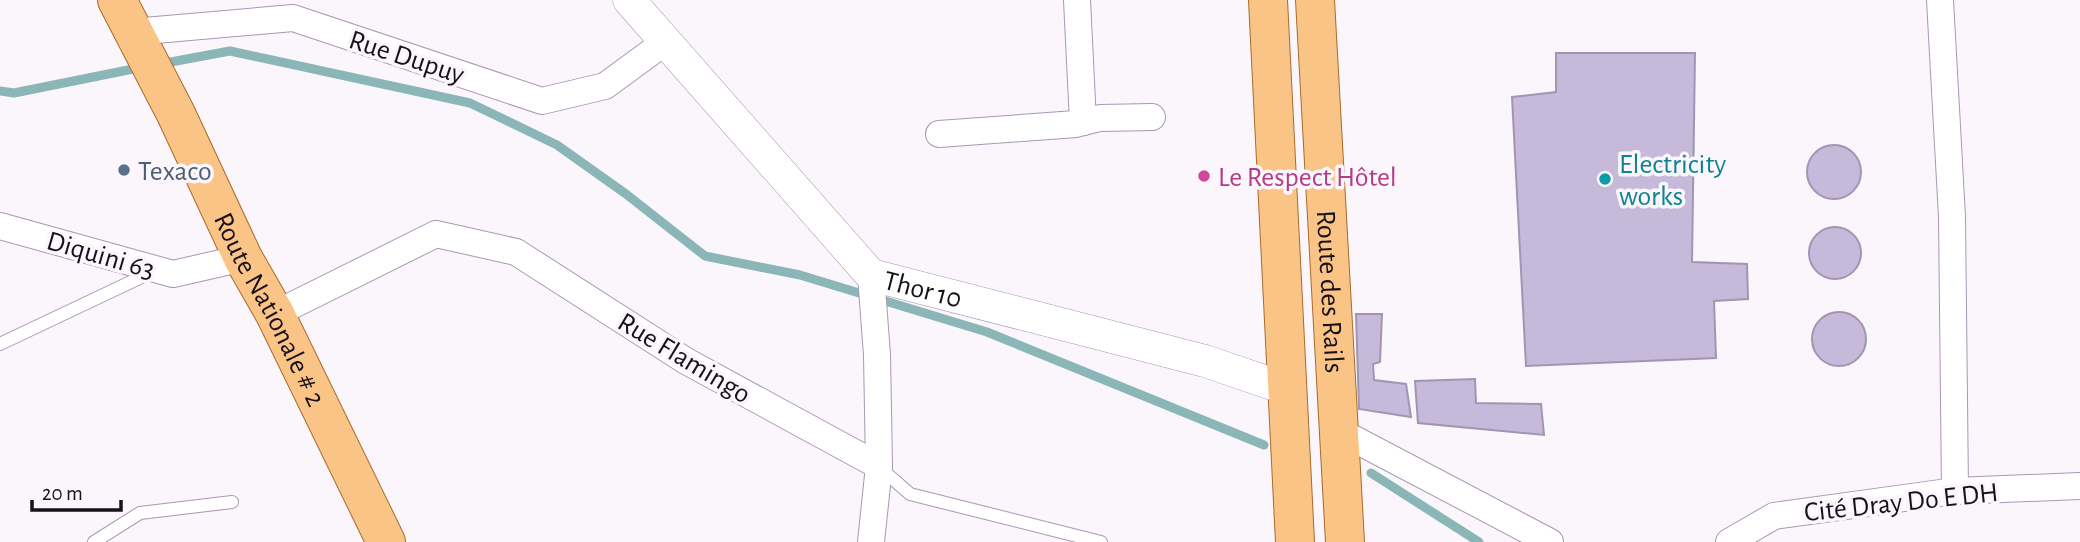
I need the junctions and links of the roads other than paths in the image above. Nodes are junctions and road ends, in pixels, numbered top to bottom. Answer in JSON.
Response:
{"nodes":[{"id":1,"x":629,"y":0,"type":"edge"},
{"id":2,"x":1077,"y":0,"type":"edge"},
{"id":3,"x":1268,"y":0,"type":"edge"},
{"id":4,"x":1315,"y":0,"type":"edge"},
{"id":5,"x":1940,"y":0,"type":"edge"},
{"id":6,"x":125,"y":16,"type":"edge"},
{"id":7,"x":665,"y":42,"type":"junction"},
{"id":8,"x":1152,"y":117,"type":"dead end"},
{"id":9,"x":1083,"y":122,"type":"junction"},
{"id":10,"x":939,"y":134,"type":"dead end"},
{"id":11,"x":0,"y":226,"type":"edge"},
{"id":12,"x":243,"y":258,"type":"junction"},
{"id":13,"x":158,"y":270,"type":"junction"},
{"id":14,"x":871,"y":275,"type":"junction"},
{"id":15,"x":275,"y":314,"type":"junction"},
{"id":16,"x":0,"y":344,"type":"edge"},
{"id":17,"x":1287,"y":402,"type":"junction"},
{"id":18,"x":1337,"y":430,"type":"junction"},
{"id":19,"x":879,"y":466,"type":"junction"},
{"id":20,"x":2080,"y":486,"type":"edge"},
{"id":21,"x":1955,"y":491,"type":"junction"},
{"id":22,"x":232,"y":502,"type":"dead end"},
{"id":23,"x":1345,"y":527,"type":"edge"},
{"id":24,"x":1294,"y":530,"type":"edge"},
{"id":25,"x":94,"y":542,"type":"edge"},
{"id":26,"x":386,"y":542,"type":"edge"},
{"id":27,"x":871,"y":542,"type":"edge"},
{"id":28,"x":1101,"y":542,"type":"edge"},
{"id":29,"x":1550,"y":542,"type":"edge"},
{"id":30,"x":1729,"y":542,"type":"edge"}],
"edges":[{"from":1,"to":7,"type":"street","name":"Thor 10"},
{"from":2,"to":9,"type":"street"},
{"from":3,"to":17,"type":"main road","name":"Route des Rails"},
{"from":4,"to":18,"type":"main road","name":"Route des Rails"},
{"from":5,"to":21,"type":"street"},
{"from":6,"to":7,"type":"street","name":"Rue Dupuy"},
{"from":6,"to":12,"type":"main road","name":"Route Nationale # 2"},
{"from":7,"to":14,"type":"street","name":"Thor 10"},
{"from":8,"to":9,"type":"street"},
{"from":9,"to":10,"type":"street"},
{"from":11,"to":13,"type":"street","name":"Diquini 63"},
{"from":12,"to":13,"type":"street","name":"Diquini 63"},
{"from":12,"to":15,"type":"main road","name":"Route Nationale # 2"},
{"from":13,"to":16,"type":"lane"},
{"from":14,"to":17,"type":"street","name":"Thor 10"},
{"from":14,"to":19,"type":"street"},
{"from":15,"to":19,"type":"street","name":"Rue Flamingo"},
{"from":15,"to":26,"type":"main road","name":"Route Nationale # 2"},
{"from":17,"to":24,"type":"main road","name":"Route des Rails"},
{"from":18,"to":23,"type":"main road","name":"Route des Rails"},
{"from":18,"to":29,"type":"street"},
{"from":19,"to":27,"type":"street"},
{"from":19,"to":28,"type":"lane","name":"Rue Flamingo"},
{"from":20,"to":21,"type":"street","name":"Cité Dray Do E DH"},
{"from":21,"to":30,"type":"street","name":"Cité Dray Do E DH"},
{"from":22,"to":25,"type":"lane"}]}
